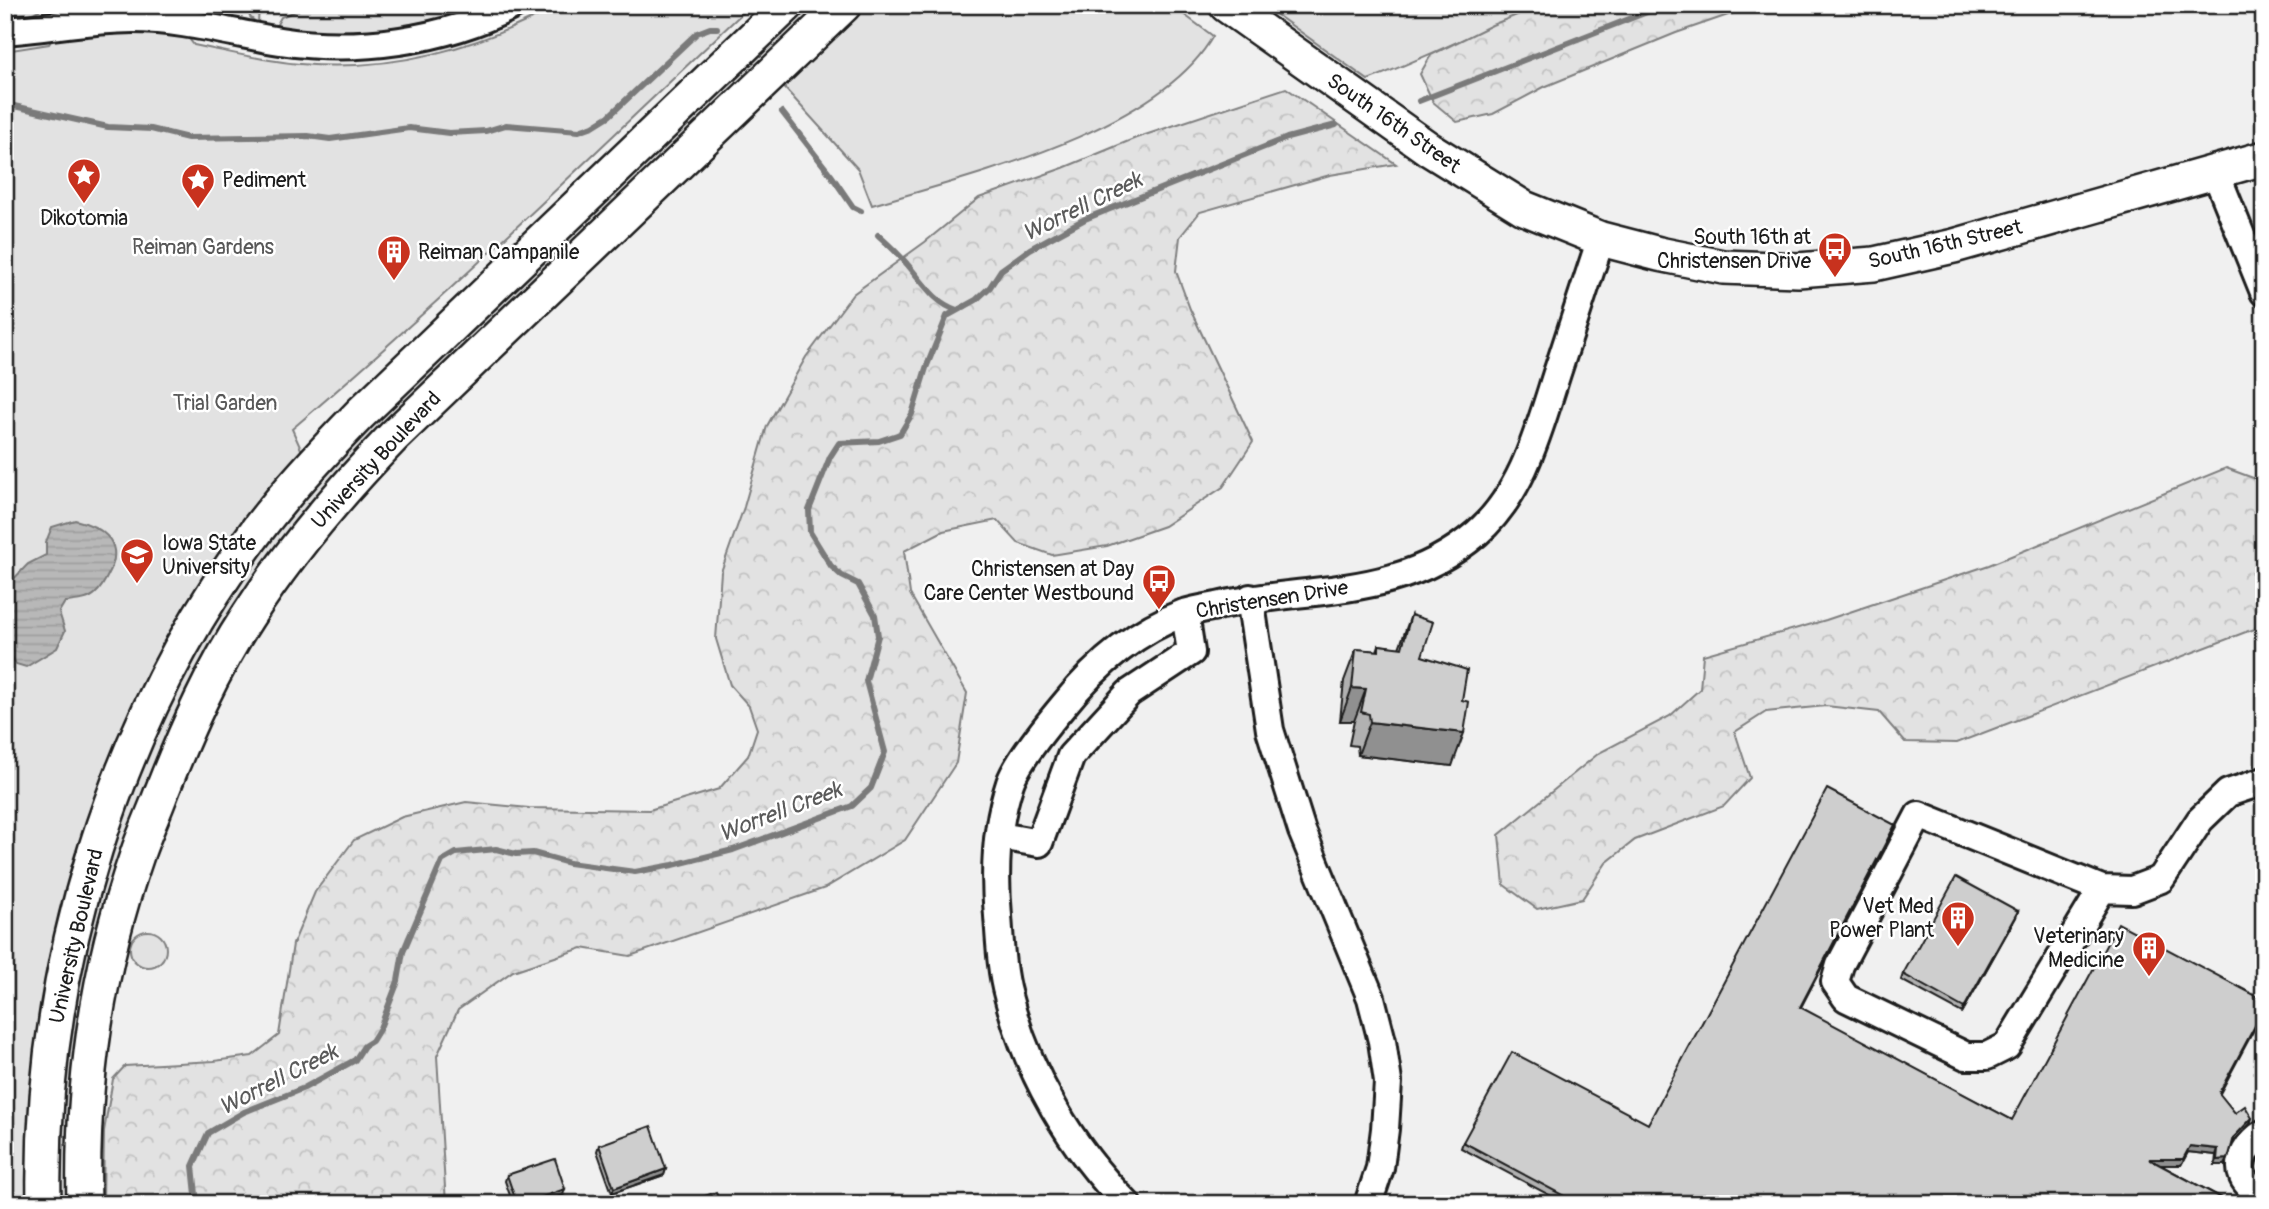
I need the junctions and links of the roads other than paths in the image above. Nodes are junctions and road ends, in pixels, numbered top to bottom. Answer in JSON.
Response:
{"nodes":[{"id":1,"x":514,"y":5,"type":"edge"},
{"id":2,"x":787,"y":5,"type":"edge"},
{"id":3,"x":844,"y":5,"type":"edge"},
{"id":4,"x":1226,"y":5,"type":"edge"},
{"id":5,"x":5,"y":31,"type":"edge"},
{"id":6,"x":2264,"y":158,"type":"edge"},
{"id":7,"x":2215,"y":171,"type":"junction"},
{"id":8,"x":1601,"y":239,"type":"junction"},
{"id":9,"x":2264,"y":292,"type":"edge"},
{"id":10,"x":1250,"y":598,"type":"junction"},
{"id":11,"x":1185,"y":613,"type":"junction"},
{"id":12,"x":2264,"y":780,"type":"edge"},
{"id":13,"x":1000,"y":836,"type":"junction"},
{"id":14,"x":2102,"y":888,"type":"junction"},
{"id":15,"x":2264,"y":1133,"type":"edge"},
{"id":16,"x":2264,"y":1192,"type":"edge"},
{"id":17,"x":44,"y":1204,"type":"edge"},
{"id":18,"x":85,"y":1204,"type":"edge"},
{"id":19,"x":1127,"y":1204,"type":"edge"},
{"id":20,"x":1368,"y":1204,"type":"edge"}],
"edges":[{"from":1,"to":5,"type":"street"},
{"from":2,"to":17,"type":"main road","name":"University Boulevard"},
{"from":3,"to":18,"type":"main road","name":"University Boulevard"},
{"from":4,"to":8,"type":"main road","name":"South 16th Street"},
{"from":6,"to":7,"type":"main road","name":"South 16th Street"},
{"from":7,"to":8,"type":"main road","name":"South 16th Street"},
{"from":7,"to":9,"type":"street"},
{"from":8,"to":10,"type":"street","name":"Christensen Drive"},
{"from":10,"to":11,"type":"street","name":"Christensen Drive"},
{"from":10,"to":20,"type":"street"},
{"from":11,"to":13,"type":"street","name":"Christensen Drive"},
{"from":11,"to":13,"type":"street"},
{"from":12,"to":14,"type":"street"},
{"from":13,"to":19,"type":"street","name":"Christensen Drive"},
{"from":14,"to":14,"type":"street"},
{"from":15,"to":16,"type":"street"}]}
